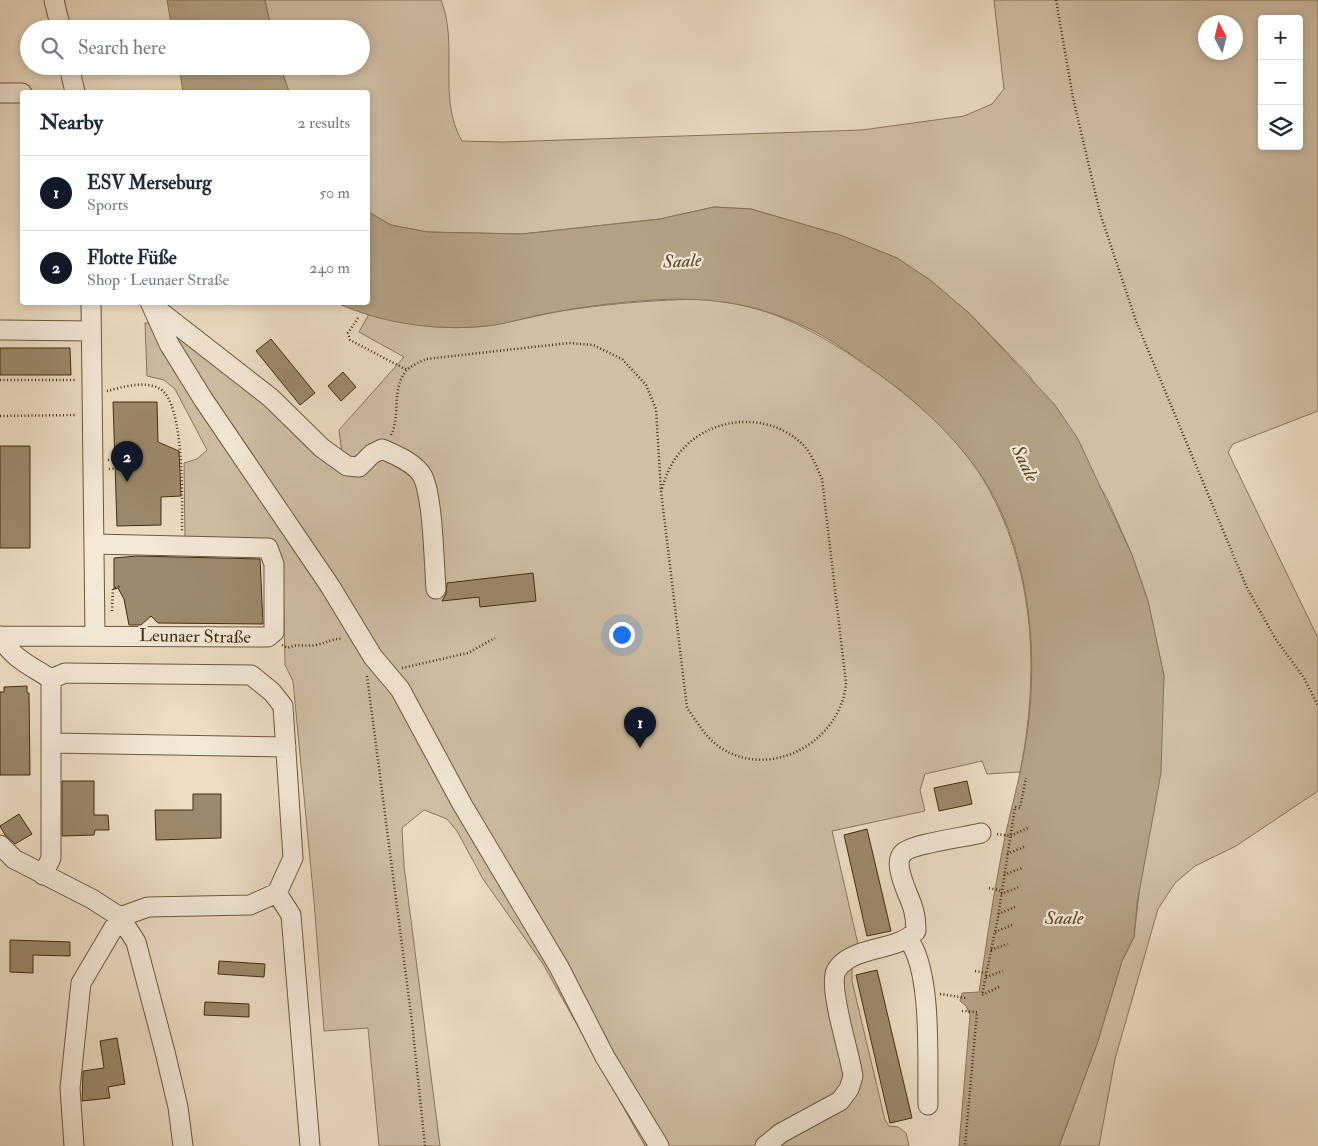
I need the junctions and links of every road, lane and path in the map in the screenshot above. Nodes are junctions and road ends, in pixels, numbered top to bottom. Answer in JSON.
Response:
{"nodes":[{"id":1,"x":54,"y":0,"type":"edge"},
{"id":2,"x":1056,"y":0,"type":"edge"},
{"id":3,"x":59,"y":20,"type":"edge"},
{"id":4,"x":71,"y":75,"type":"edge"},
{"id":5,"x":75,"y":90,"type":"edge"},
{"id":6,"x":0,"y":93,"type":"edge"},
{"id":7,"x":20,"y":93,"type":"edge"},
{"id":8,"x":91,"y":305,"type":"edge"},
{"id":9,"x":151,"y":305,"type":"edge"},
{"id":10,"x":152,"y":305,"type":"edge"},
{"id":11,"x":358,"y":318,"type":"dead end"},
{"id":12,"x":0,"y":330,"type":"edge"},
{"id":13,"x":91,"y":330,"type":"junction"},
{"id":14,"x":406,"y":370,"type":"junction"},
{"id":15,"x":0,"y":380,"type":"edge"},
{"id":16,"x":88,"y":386,"type":"junction"},
{"id":17,"x":84,"y":415,"type":"dead end"},
{"id":18,"x":0,"y":416,"type":"edge"},
{"id":19,"x":382,"y":449,"type":"junction"},
{"id":20,"x":661,"y":491,"type":"junction"},
{"id":21,"x":94,"y":544,"type":"junction"},
{"id":22,"x":182,"y":545,"type":"junction"},
{"id":23,"x":110,"y":586,"type":"dead end"},
{"id":24,"x":120,"y":586,"type":"dead end"},
{"id":25,"x":436,"y":589,"type":"dead end"},
{"id":26,"x":271,"y":634,"type":"junction"},
{"id":27,"x":95,"y":635,"type":"junction"},
{"id":28,"x":0,"y":636,"type":"edge"},
{"id":29,"x":495,"y":638,"type":"dead end"},
{"id":30,"x":364,"y":642,"type":"junction"},
{"id":31,"x":366,"y":669,"type":"dead end"},
{"id":32,"x":386,"y":672,"type":"junction"},
{"id":33,"x":51,"y":679,"type":"junction"},
{"id":34,"x":1318,"y":706,"type":"edge"},
{"id":35,"x":52,"y":743,"type":"junction"},
{"id":36,"x":286,"y":747,"type":"junction"},
{"id":37,"x":1026,"y":778,"type":"dead end"},
{"id":38,"x":1028,"y":828,"type":"dead end"},
{"id":39,"x":989,"y":834,"type":"joint"},
{"id":40,"x":1010,"y":836,"type":"junction"},
{"id":41,"x":0,"y":845,"type":"edge"},
{"id":42,"x":1024,"y":848,"type":"dead end"},
{"id":43,"x":1007,"y":854,"type":"junction"},
{"id":44,"x":1022,"y":868,"type":"dead end"},
{"id":45,"x":44,"y":875,"type":"junction"},
{"id":46,"x":1004,"y":875,"type":"junction"},
{"id":47,"x":1019,"y":887,"type":"dead end"},
{"id":48,"x":989,"y":888,"type":"dead end"},
{"id":49,"x":1002,"y":892,"type":"junction"},
{"id":50,"x":277,"y":893,"type":"junction"},
{"id":51,"x":1015,"y":907,"type":"dead end"},
{"id":52,"x":998,"y":914,"type":"junction"},
{"id":53,"x":120,"y":917,"type":"junction"},
{"id":54,"x":1012,"y":925,"type":"dead end"},
{"id":55,"x":995,"y":932,"type":"junction"},
{"id":56,"x":908,"y":939,"type":"junction"},
{"id":57,"x":1008,"y":944,"type":"dead end"},
{"id":58,"x":991,"y":950,"type":"junction"},
{"id":59,"x":975,"y":971,"type":"dead end"},
{"id":60,"x":1003,"y":971,"type":"dead end"},
{"id":61,"x":986,"y":975,"type":"junction"},
{"id":62,"x":999,"y":987,"type":"dead end"},
{"id":63,"x":924,"y":992,"type":"junction"},
{"id":64,"x":966,"y":998,"type":"dead end"},
{"id":65,"x":962,"y":1011,"type":"dead end"},
{"id":66,"x":928,"y":1105,"type":"dead end"},
{"id":67,"x":74,"y":1146,"type":"edge"},
{"id":68,"x":182,"y":1146,"type":"edge"},
{"id":69,"x":310,"y":1146,"type":"edge"},
{"id":70,"x":425,"y":1146,"type":"edge"},
{"id":71,"x":658,"y":1146,"type":"edge"},
{"id":72,"x":765,"y":1146,"type":"edge"},
{"id":73,"x":965,"y":1146,"type":"edge"}],
"edges":[{"from":1,"to":3,"type":"street"},
{"from":2,"to":34,"type":"path"},
{"from":4,"to":5,"type":"street"},
{"from":6,"to":7,"type":"street"},
{"from":8,"to":13,"type":"street"},
{"from":9,"to":30,"type":"street"},
{"from":10,"to":19,"type":"street"},
{"from":11,"to":14,"type":"path"},
{"from":12,"to":13,"type":"street"},
{"from":13,"to":16,"type":"street"},
{"from":14,"to":19,"type":"path"},
{"from":14,"to":20,"type":"path"},
{"from":15,"to":16,"type":"path"},
{"from":16,"to":21,"type":"street"},
{"from":16,"to":22,"type":"path"},
{"from":17,"to":18,"type":"path"},
{"from":19,"to":25,"type":"street"},
{"from":20,"to":20,"type":"path"},
{"from":21,"to":22,"type":"street","name":"Leunaer Straße"},
{"from":21,"to":27,"type":"street"},
{"from":22,"to":26,"type":"street","name":"Leunaer Straße"},
{"from":23,"to":24,"type":"path"},
{"from":26,"to":27,"type":"street","name":"Leunaer Straße"},
{"from":26,"to":30,"type":"path"},
{"from":27,"to":28,"type":"street","name":"Leunaer Straße"},
{"from":28,"to":33,"type":"street"},
{"from":29,"to":32,"type":"path"},
{"from":30,"to":32,"type":"street"},
{"from":31,"to":70,"type":"path"},
{"from":32,"to":71,"type":"street"},
{"from":33,"to":35,"type":"street"},
{"from":33,"to":36,"type":"street"},
{"from":35,"to":36,"type":"street"},
{"from":35,"to":45,"type":"street"},
{"from":36,"to":50,"type":"street"},
{"from":37,"to":40,"type":"path"},
{"from":38,"to":40,"type":"path"},
{"from":39,"to":40,"type":"path"},
{"from":39,"to":56,"type":"street"},
{"from":40,"to":43,"type":"path"},
{"from":41,"to":45,"type":"street"},
{"from":42,"to":43,"type":"path"},
{"from":43,"to":46,"type":"path"},
{"from":44,"to":46,"type":"path"},
{"from":45,"to":53,"type":"street"},
{"from":46,"to":49,"type":"path"},
{"from":47,"to":49,"type":"path"},
{"from":48,"to":49,"type":"path"},
{"from":49,"to":52,"type":"path"},
{"from":50,"to":53,"type":"street"},
{"from":50,"to":69,"type":"street"},
{"from":51,"to":52,"type":"path"},
{"from":52,"to":55,"type":"path"},
{"from":53,"to":67,"type":"street"},
{"from":53,"to":68,"type":"street"},
{"from":54,"to":55,"type":"path"},
{"from":55,"to":58,"type":"path"},
{"from":56,"to":63,"type":"street"},
{"from":56,"to":72,"type":"street"},
{"from":57,"to":58,"type":"path"},
{"from":58,"to":61,"type":"path"},
{"from":59,"to":61,"type":"path"},
{"from":60,"to":61,"type":"path"},
{"from":61,"to":62,"type":"path"},
{"from":63,"to":64,"type":"path"},
{"from":63,"to":66,"type":"street"},
{"from":65,"to":73,"type":"path"}]}
